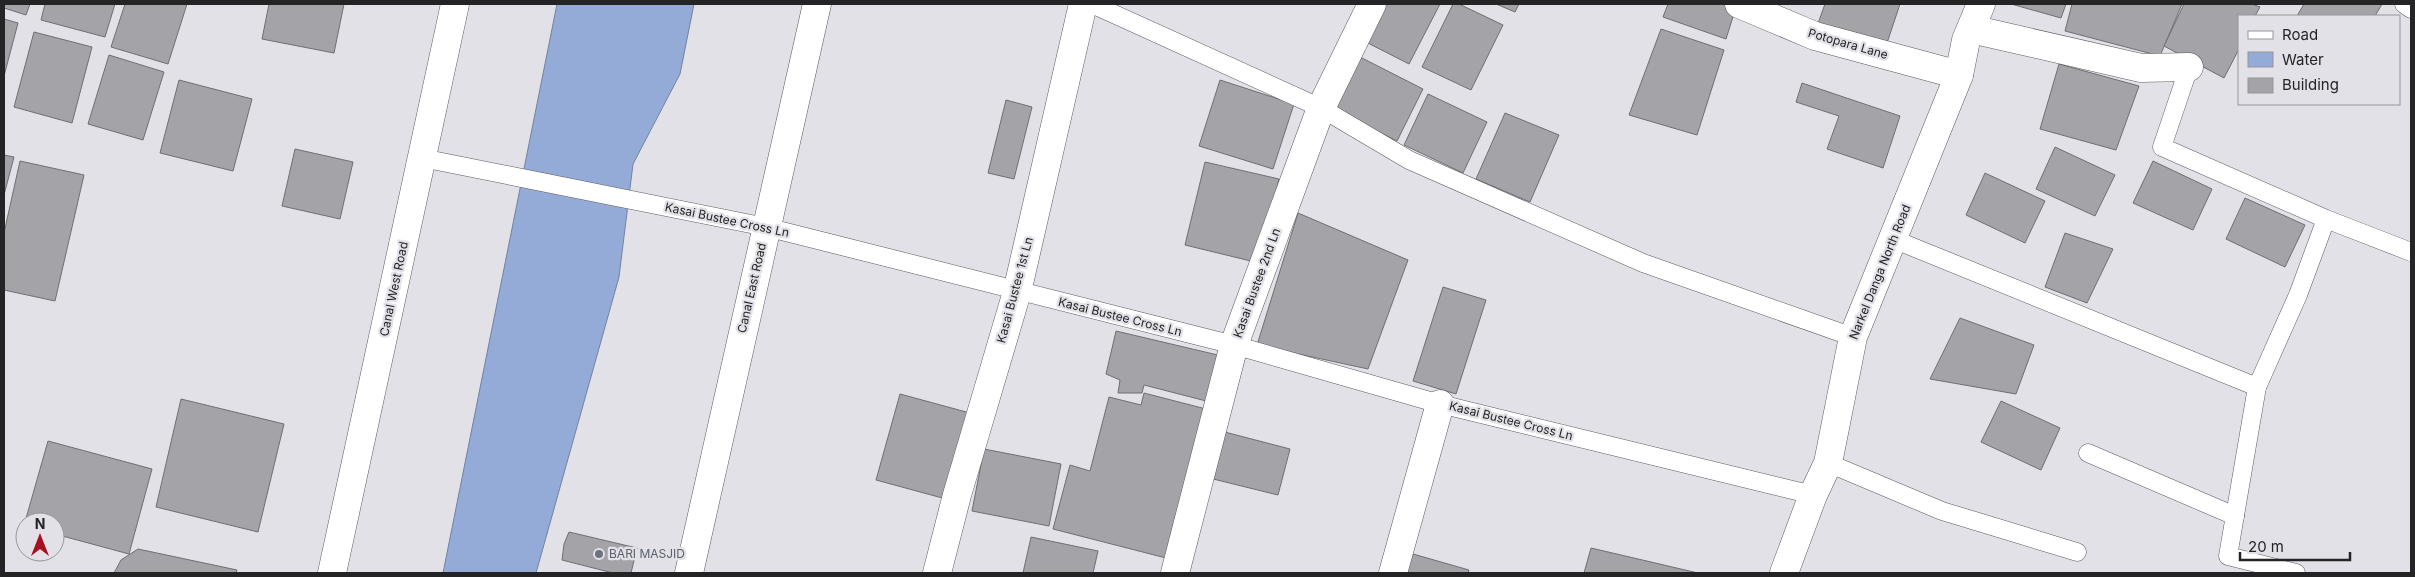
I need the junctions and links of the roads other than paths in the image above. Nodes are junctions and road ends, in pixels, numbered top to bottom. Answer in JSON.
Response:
{"nodes":[{"id":1,"x":455,"y":4,"type":"edge"},
{"id":2,"x":816,"y":4,"type":"edge"},
{"id":3,"x":1083,"y":4,"type":"edge"},
{"id":4,"x":1092,"y":4,"type":"edge"},
{"id":5,"x":1372,"y":4,"type":"edge"},
{"id":6,"x":1740,"y":4,"type":"edge"},
{"id":7,"x":1981,"y":4,"type":"edge"},
{"id":8,"x":2404,"y":4,"type":"edge"},
{"id":9,"x":2411,"y":9,"type":"edge"},
{"id":10,"x":1971,"y":29,"type":"junction"},
{"id":11,"x":2189,"y":67,"type":"joint"},
{"id":12,"x":1959,"y":75,"type":"junction"},
{"id":13,"x":1321,"y":108,"type":"junction"},
{"id":14,"x":422,"y":158,"type":"junction"},
{"id":15,"x":2326,"y":219,"type":"junction"},
{"id":16,"x":766,"y":227,"type":"junction"},
{"id":17,"x":1893,"y":239,"type":"junction"},
{"id":18,"x":2411,"y":252,"type":"edge"},
{"id":19,"x":1017,"y":292,"type":"junction"},
{"id":20,"x":1853,"y":338,"type":"junction"},
{"id":21,"x":1234,"y":346,"type":"junction"},
{"id":22,"x":2257,"y":387,"type":"junction"},
{"id":23,"x":1440,"y":404,"type":"junction"},
{"id":24,"x":2088,"y":453,"type":"dead end"},
{"id":25,"x":1828,"y":463,"type":"junction"},
{"id":26,"x":1813,"y":495,"type":"junction"},
{"id":27,"x":2235,"y":516,"type":"junction"},
{"id":28,"x":2077,"y":552,"type":"dead end"},
{"id":29,"x":332,"y":573,"type":"edge"},
{"id":30,"x":688,"y":573,"type":"edge"},
{"id":31,"x":937,"y":573,"type":"edge"},
{"id":32,"x":1175,"y":573,"type":"edge"},
{"id":33,"x":1393,"y":573,"type":"edge"},
{"id":34,"x":1784,"y":573,"type":"edge"},
{"id":35,"x":2296,"y":573,"type":"edge"}],
"edges":[{"from":1,"to":14,"type":"street","name":"Canal West Road"},
{"from":2,"to":16,"type":"street","name":"Canal East Road"},
{"from":3,"to":19,"type":"street","name":"Kasai Bustee 1st Ln"},
{"from":4,"to":13,"type":"lane"},
{"from":5,"to":13,"type":"street","name":"Kasai Bustee 2nd Ln"},
{"from":6,"to":12,"type":"street","name":"Potopara Lane"},
{"from":7,"to":10,"type":"street","name":"Narkel Danga North Road"},
{"from":8,"to":9,"type":"lane"},
{"from":10,"to":11,"type":"street"},
{"from":10,"to":12,"type":"street","name":"Narkel Danga North Road"},
{"from":11,"to":15,"type":"lane"},
{"from":12,"to":17,"type":"street","name":"Narkel Danga North Road"},
{"from":13,"to":20,"type":"lane"},
{"from":13,"to":21,"type":"street","name":"Kasai Bustee 2nd Ln"},
{"from":14,"to":16,"type":"lane","name":"Kasai Bustee Cross Ln"},
{"from":14,"to":29,"type":"street","name":"Canal West Road"},
{"from":15,"to":18,"type":"lane"},
{"from":15,"to":22,"type":"lane"},
{"from":16,"to":19,"type":"lane","name":"Kasai Bustee Cross Ln"},
{"from":16,"to":30,"type":"street","name":"Canal East Road"},
{"from":17,"to":20,"type":"street","name":"Narkel Danga North Road"},
{"from":17,"to":22,"type":"lane"},
{"from":19,"to":21,"type":"lane","name":"Kasai Bustee Cross Ln"},
{"from":19,"to":31,"type":"street","name":"Kasai Bustee 1st Ln"},
{"from":20,"to":25,"type":"street","name":"Narkel Danga North Road"},
{"from":21,"to":23,"type":"lane","name":"Kasai Bustee Cross Ln"},
{"from":21,"to":32,"type":"street","name":"Kasai Bustee 2nd Ln"},
{"from":22,"to":27,"type":"lane"},
{"from":23,"to":26,"type":"lane","name":"Kasai Bustee Cross Ln"},
{"from":23,"to":33,"type":"street"},
{"from":24,"to":27,"type":"lane"},
{"from":25,"to":26,"type":"street","name":"Narkel Danga North Road"},
{"from":25,"to":28,"type":"lane"},
{"from":26,"to":34,"type":"street","name":"Narkel Danga North Road"},
{"from":27,"to":35,"type":"lane"}]}
